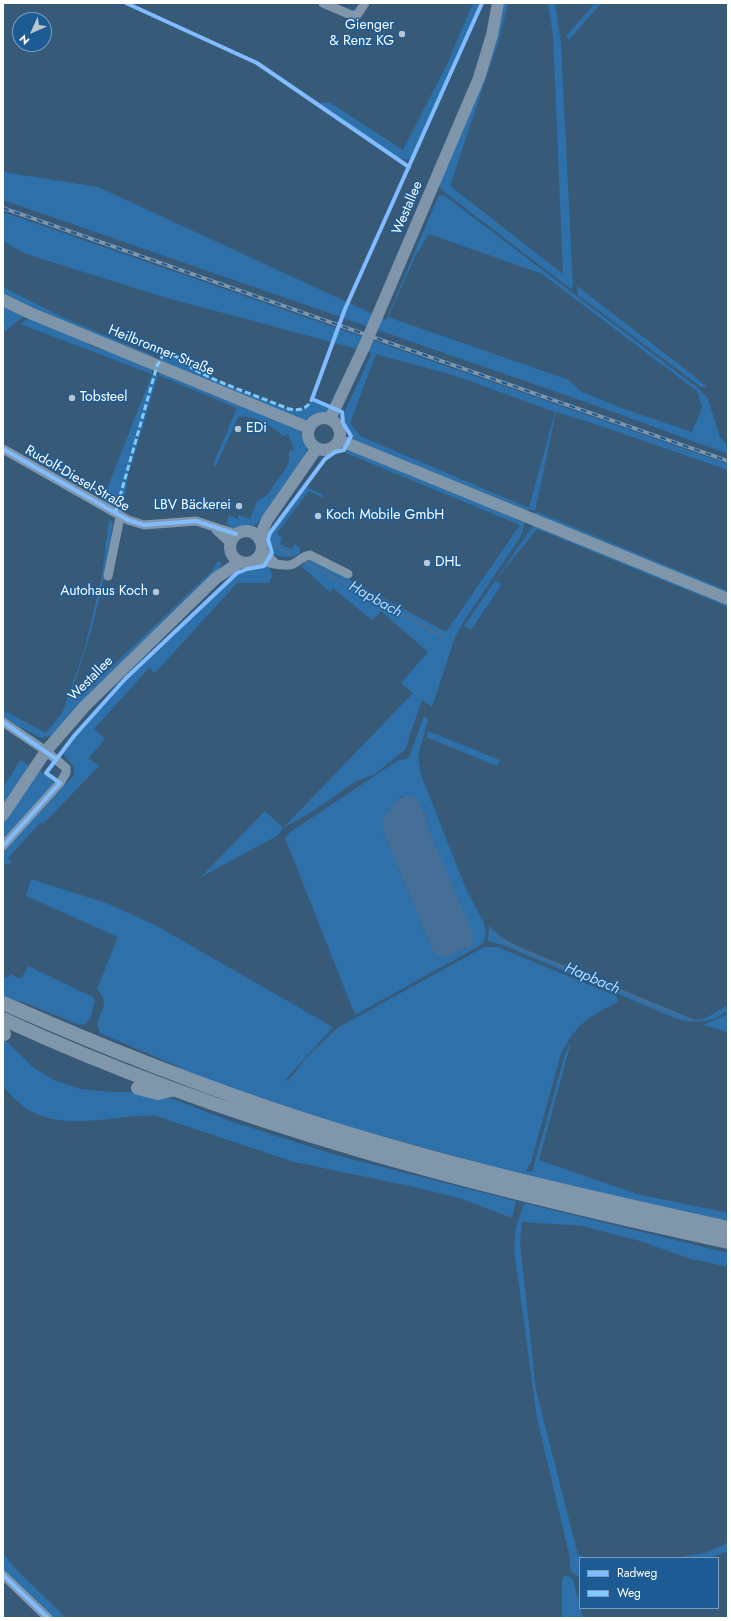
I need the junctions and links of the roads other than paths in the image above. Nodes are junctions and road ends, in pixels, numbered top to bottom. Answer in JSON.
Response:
{"nodes":[{"id":1,"x":323,"y":3,"type":"edge"},
{"id":2,"x":365,"y":3,"type":"edge"},
{"id":3,"x":498,"y":3,"type":"edge"},
{"id":4,"x":3,"y":300,"type":"edge"},
{"id":5,"x":330,"y":419,"type":"junction"},
{"id":6,"x":309,"y":428,"type":"junction"},
{"id":7,"x":339,"y":440,"type":"junction"},
{"id":8,"x":3,"y":448,"type":"edge"},
{"id":9,"x":316,"y":448,"type":"junction"},
{"id":10,"x":120,"y":517,"type":"junction"},
{"id":11,"x":256,"y":545,"type":"junction"},
{"id":12,"x":235,"y":548,"type":"junction"},
{"id":13,"x":348,"y":574,"type":"dead end"},
{"id":14,"x":108,"y":576,"type":"dead end"},
{"id":15,"x":728,"y":599,"type":"edge"},
{"id":16,"x":3,"y":722,"type":"edge"},
{"id":17,"x":46,"y":751,"type":"junction"},
{"id":18,"x":3,"y":815,"type":"edge"},
{"id":19,"x":3,"y":846,"type":"edge"},
{"id":20,"x":3,"y":1003,"type":"edge"},
{"id":21,"x":3,"y":1019,"type":"edge"},
{"id":22,"x":138,"y":1088,"type":"dead end"},
{"id":23,"x":175,"y":1089,"type":"junction"},
{"id":24,"x":728,"y":1228,"type":"edge"},
{"id":25,"x":728,"y":1242,"type":"edge"},
{"id":26,"x":3,"y":1575,"type":"edge"},
{"id":27,"x":48,"y":1618,"type":"edge"}],
"edges":[{"from":1,"to":2,"type":"street"},
{"from":3,"to":5,"type":"main road","name":"Westallee","bridge":true},
{"from":4,"to":6,"type":"main road","name":"Heilbronner Straße"},
{"from":5,"to":6,"type":"main road"},
{"from":5,"to":7,"type":"main road"},
{"from":6,"to":9,"type":"main road"},
{"from":7,"to":9,"type":"main road"},
{"from":7,"to":15,"type":"main road"},
{"from":8,"to":10,"type":"street","name":"Rudolf-Diesel-Straße"},
{"from":9,"to":11,"type":"main road"},
{"from":10,"to":12,"type":"street","name":"Rudolf-Diesel-Straße"},
{"from":10,"to":14,"type":"street"},
{"from":11,"to":12,"type":"main road"},
{"from":11,"to":12,"type":"main road"},
{"from":11,"to":13,"type":"street"},
{"from":12,"to":17,"type":"main road","name":"Westallee"},
{"from":16,"to":17,"type":"street"},
{"from":17,"to":18,"type":"main road","name":"Westallee"},
{"from":17,"to":19,"type":"street"},
{"from":20,"to":24,"type":"highway"},
{"from":21,"to":23,"type":"highway"},
{"from":22,"to":23,"type":"highway"},
{"from":23,"to":25,"type":"highway"},
{"from":26,"to":27,"type":"street"}]}
